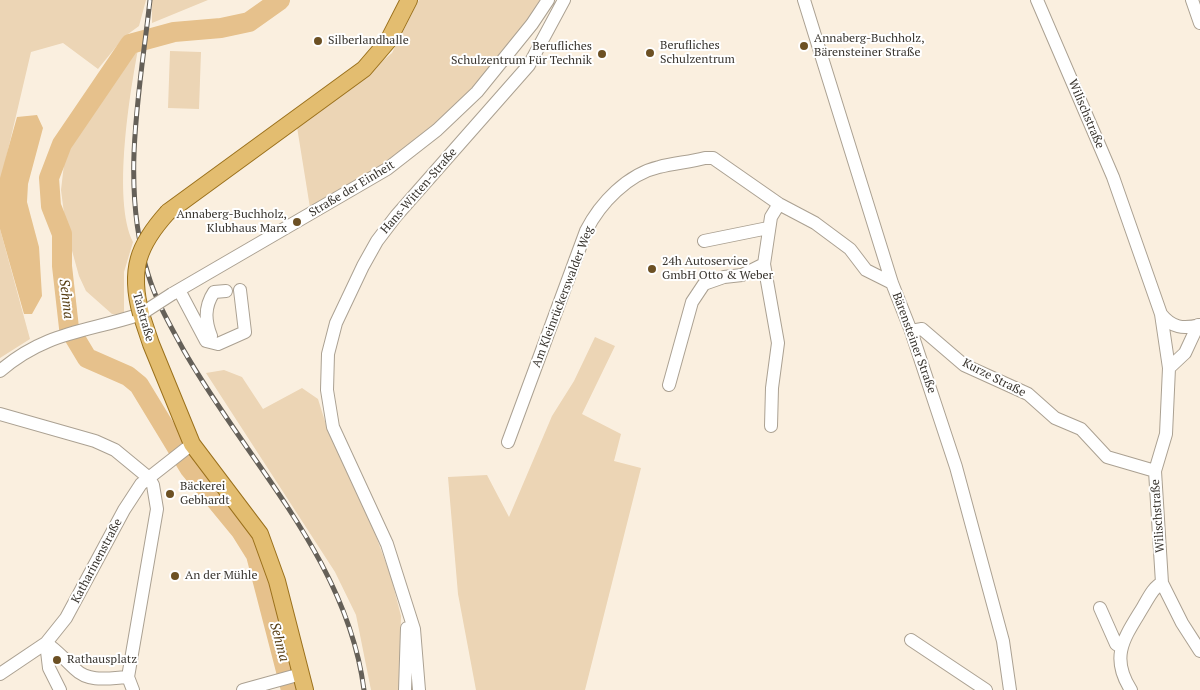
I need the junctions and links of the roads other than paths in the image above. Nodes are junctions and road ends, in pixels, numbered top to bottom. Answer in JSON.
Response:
{"nodes":[{"id":1,"x":409,"y":0,"type":"edge"},
{"id":2,"x":548,"y":0,"type":"edge"},
{"id":3,"x":564,"y":0,"type":"edge"},
{"id":4,"x":804,"y":0,"type":"edge"},
{"id":5,"x":1037,"y":0,"type":"edge"},
{"id":6,"x":1192,"y":0,"type":"edge"},
{"id":7,"x":1200,"y":23,"type":"edge"},
{"id":8,"x":779,"y":204,"type":"junction"},
{"id":9,"x":768,"y":228,"type":"junction"},
{"id":10,"x":704,"y":241,"type":"dead end"},
{"id":11,"x":764,"y":264,"type":"junction"},
{"id":12,"x":892,"y":284,"type":"junction"},
{"id":13,"x":240,"y":290,"type":"dead end"},
{"id":14,"x":226,"y":291,"type":"dead end"},
{"id":15,"x":176,"y":292,"type":"junction"},
{"id":16,"x":141,"y":314,"type":"junction"},
{"id":17,"x":1161,"y":314,"type":"junction"},
{"id":18,"x":1199,"y":325,"type":"edge"},
{"id":19,"x":911,"y":331,"type":"junction"},
{"id":20,"x":214,"y":343,"type":"junction"},
{"id":21,"x":1169,"y":368,"type":"junction"},
{"id":22,"x":0,"y":371,"type":"edge"},
{"id":23,"x":669,"y":385,"type":"dead end"},
{"id":24,"x":0,"y":414,"type":"edge"},
{"id":25,"x":771,"y":426,"type":"dead end"},
{"id":26,"x":508,"y":442,"type":"dead end"},
{"id":27,"x":189,"y":446,"type":"junction"},
{"id":28,"x":1155,"y":471,"type":"junction"},
{"id":29,"x":150,"y":478,"type":"junction"},
{"id":30,"x":1162,"y":583,"type":"junction"},
{"id":31,"x":1100,"y":608,"type":"dead end"},
{"id":32,"x":407,"y":613,"type":"junction"},
{"id":33,"x":911,"y":640,"type":"dead end"},
{"id":34,"x":46,"y":643,"type":"junction"},
{"id":35,"x":1121,"y":648,"type":"junction"},
{"id":36,"x":1200,"y":651,"type":"edge"},
{"id":37,"x":0,"y":674,"type":"edge"},
{"id":38,"x":128,"y":677,"type":"junction"},
{"id":39,"x":300,"y":680,"type":"edge"},
{"id":40,"x":60,"y":690,"type":"edge"},
{"id":41,"x":133,"y":690,"type":"edge"},
{"id":42,"x":243,"y":690,"type":"edge"},
{"id":43,"x":405,"y":690,"type":"edge"},
{"id":44,"x":419,"y":690,"type":"edge"},
{"id":45,"x":986,"y":690,"type":"edge"},
{"id":46,"x":1010,"y":690,"type":"edge"},
{"id":47,"x":1131,"y":690,"type":"edge"}],
"edges":[{"from":1,"to":16,"type":"main road","name":"Talstraße","bridge":true},
{"from":2,"to":15,"type":"street","name":"Straße der Einheit"},
{"from":3,"to":32,"type":"street","name":"Hans-Witten-Straße"},
{"from":4,"to":12,"type":"street","name":"Bärensteiner Straße"},
{"from":5,"to":17,"type":"street","name":"Wilischstraße"},
{"from":6,"to":7,"type":"street"},
{"from":8,"to":9,"type":"street"},
{"from":8,"to":12,"type":"street","name":"Am Kleinrückerswalder Weg"},
{"from":8,"to":26,"type":"street","name":"Am Kleinrückerswalder Weg"},
{"from":9,"to":10,"type":"street"},
{"from":9,"to":11,"type":"street"},
{"from":11,"to":23,"type":"street"},
{"from":11,"to":25,"type":"street"},
{"from":12,"to":19,"type":"street","name":"Bärensteiner Straße"},
{"from":13,"to":20,"type":"street"},
{"from":14,"to":20,"type":"street"},
{"from":15,"to":16,"type":"street","name":"Straße der Einheit","bridge":true},
{"from":15,"to":20,"type":"street"},
{"from":16,"to":22,"type":"street","name":"Straße der Einheit"},
{"from":16,"to":27,"type":"main road","name":"Talstraße"},
{"from":17,"to":18,"type":"street"},
{"from":17,"to":21,"type":"street","name":"Wilischstraße"},
{"from":18,"to":21,"type":"street"},
{"from":19,"to":28,"type":"street","name":"Kurze Straße"},
{"from":19,"to":46,"type":"street","name":"Bärensteiner Straße"},
{"from":21,"to":28,"type":"street","name":"Wilischstraße"},
{"from":24,"to":29,"type":"street"},
{"from":27,"to":29,"type":"street","name":"Katharinenstraße"},
{"from":27,"to":39,"type":"main road","name":"Talstraße"},
{"from":28,"to":30,"type":"street","name":"Wilischstraße"},
{"from":29,"to":34,"type":"street","name":"Katharinenstraße"},
{"from":29,"to":38,"type":"street"},
{"from":30,"to":35,"type":"street"},
{"from":30,"to":36,"type":"street","name":"Wilischstraße"},
{"from":31,"to":35,"type":"street"},
{"from":32,"to":43,"type":"street"},
{"from":32,"to":44,"type":"street","name":"Hans-Witten-Straße"},
{"from":33,"to":45,"type":"street"},
{"from":34,"to":37,"type":"street","name":"Katharinenstraße"},
{"from":34,"to":38,"type":"street"},
{"from":34,"to":40,"type":"street"},
{"from":35,"to":47,"type":"street"},
{"from":38,"to":41,"type":"street"},
{"from":39,"to":42,"type":"street"}]}
